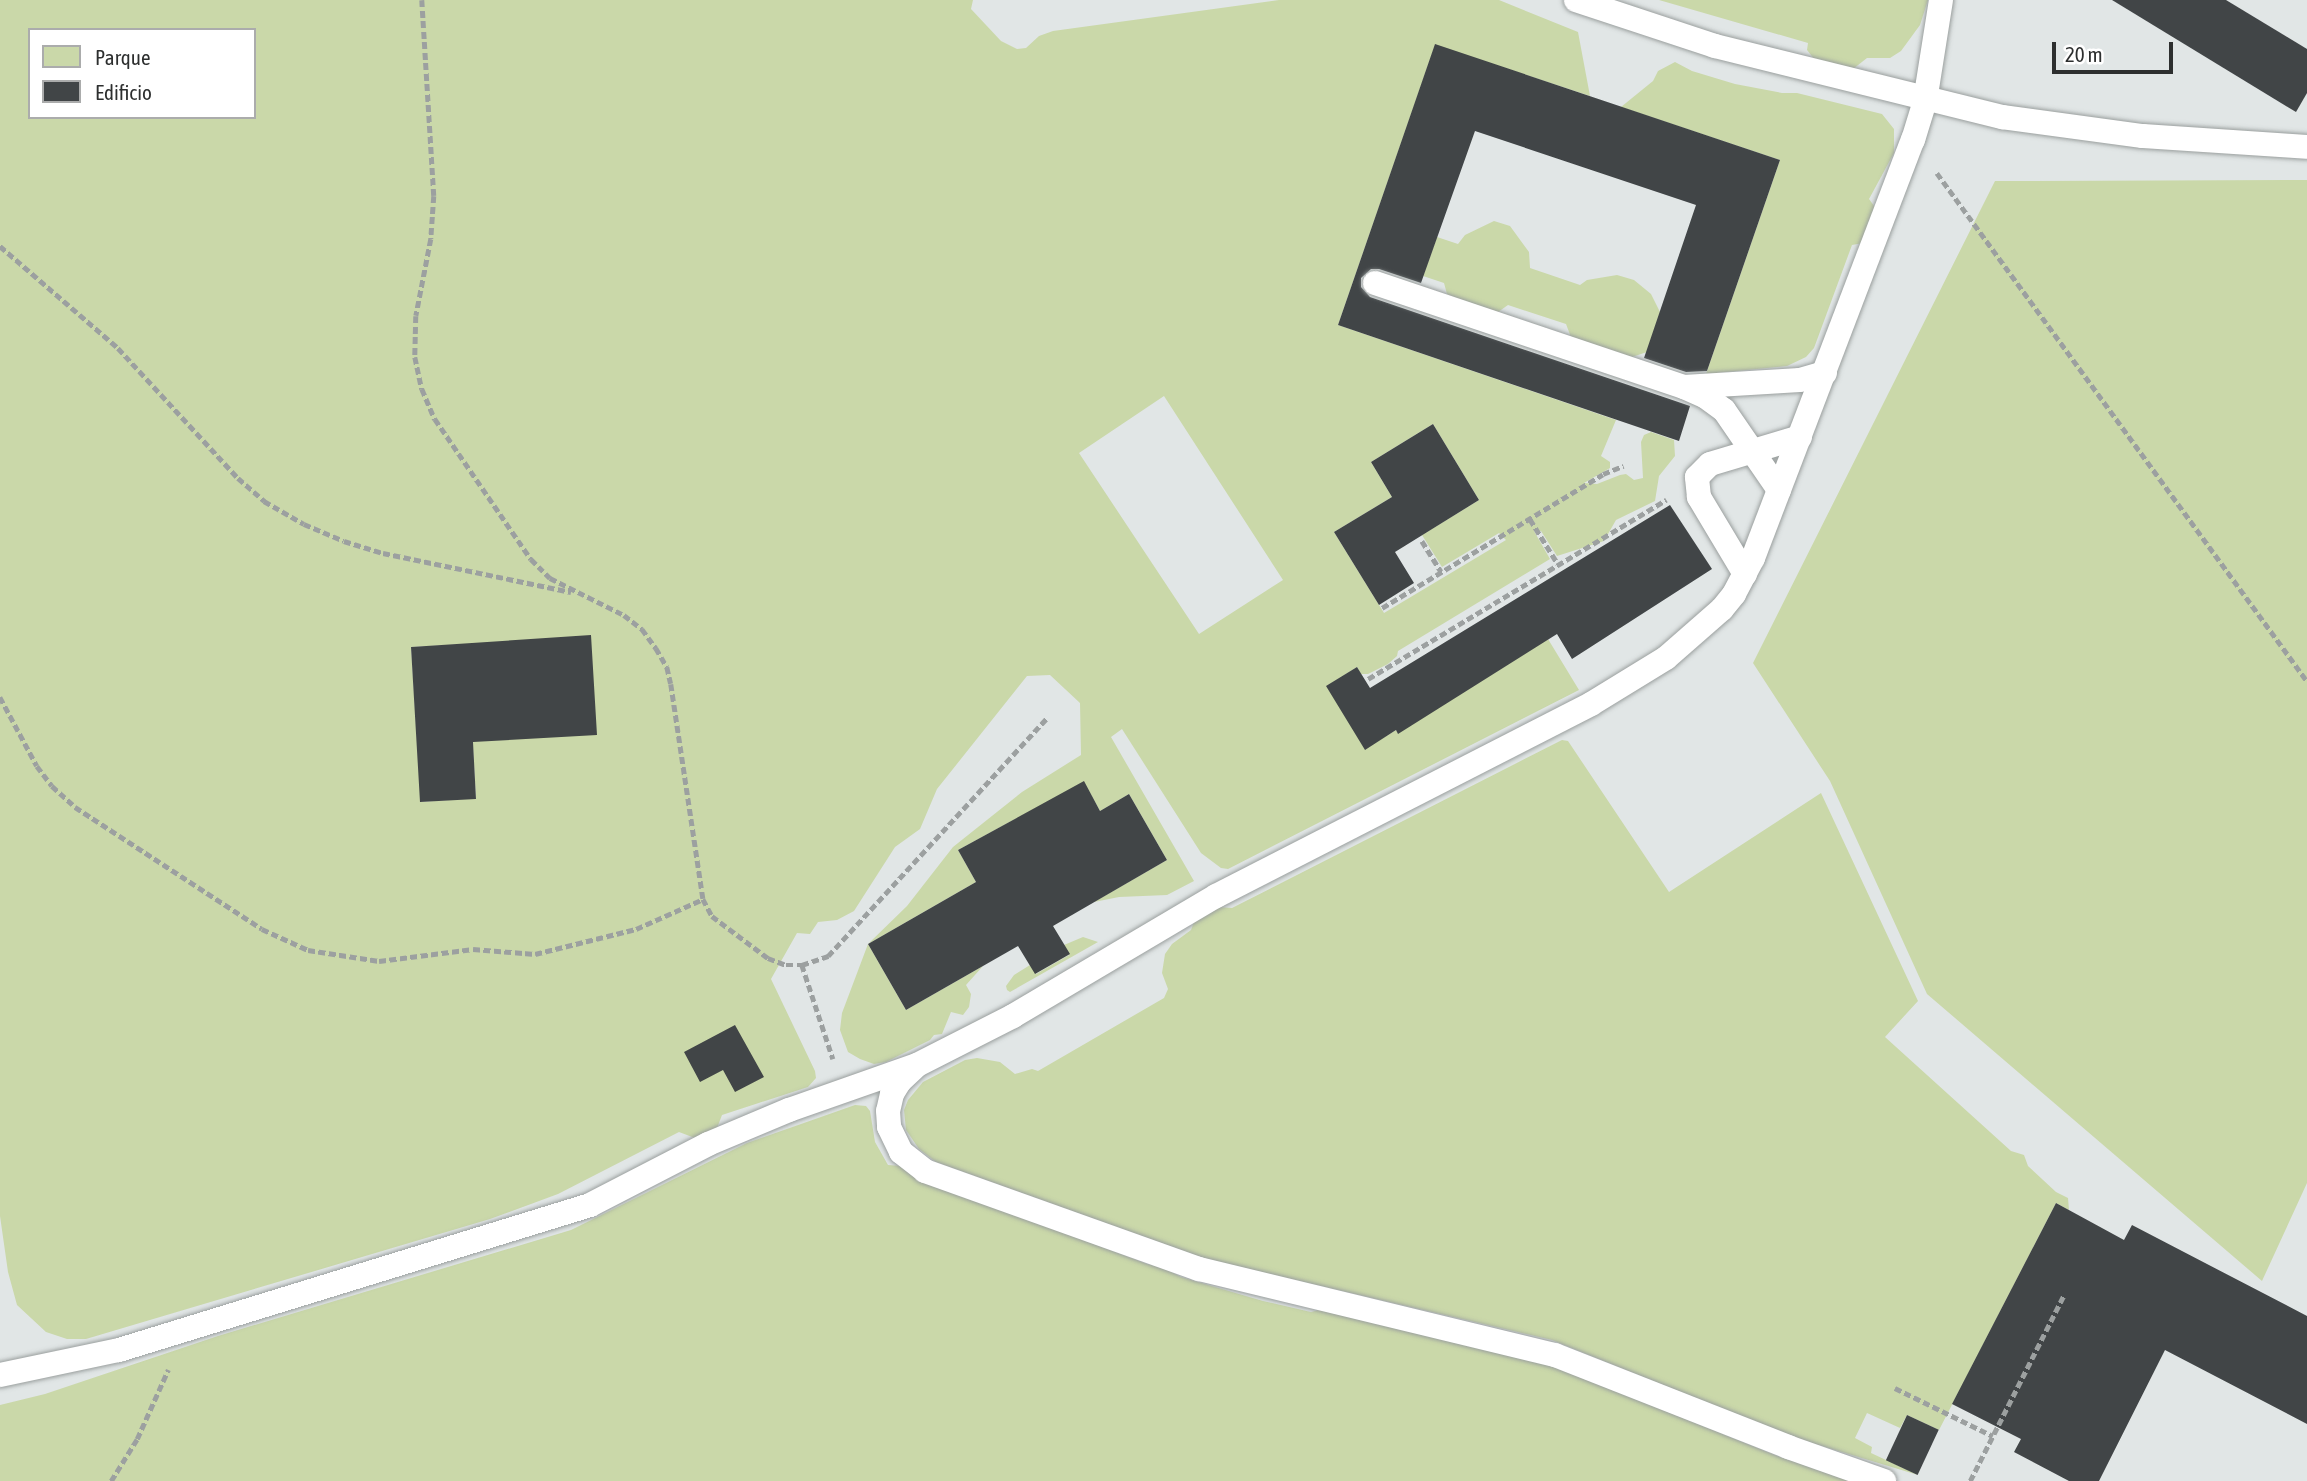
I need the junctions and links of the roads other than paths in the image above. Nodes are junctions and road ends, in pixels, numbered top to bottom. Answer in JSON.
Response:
{"nodes":[{"id":1,"x":1576,"y":0,"type":"edge"},
{"id":2,"x":1941,"y":0,"type":"edge"},
{"id":3,"x":1925,"y":101,"type":"junction"},
{"id":4,"x":2307,"y":147,"type":"edge"},
{"id":5,"x":1375,"y":283,"type":"dead end"},
{"id":6,"x":1825,"y":373,"type":"junction"},
{"id":7,"x":1684,"y":387,"type":"junction"},
{"id":8,"x":1800,"y":437,"type":"junction"},
{"id":9,"x":1752,"y":451,"type":"junction"},
{"id":10,"x":1779,"y":490,"type":"junction"},
{"id":11,"x":1745,"y":574,"type":"junction"},
{"id":12,"x":917,"y":1065,"type":"junction"},
{"id":13,"x":0,"y":1375,"type":"edge"},
{"id":14,"x":1884,"y":1481,"type":"edge"}],
"edges":[{"from":1,"to":3,"type":"lane"},
{"from":2,"to":3,"type":"lane"},
{"from":3,"to":4,"type":"lane"},
{"from":3,"to":6,"type":"lane"},
{"from":5,"to":7,"type":"lane"},
{"from":6,"to":7,"type":"lane"},
{"from":6,"to":8,"type":"lane"},
{"from":7,"to":9,"type":"lane"},
{"from":8,"to":9,"type":"lane"},
{"from":8,"to":10,"type":"lane"},
{"from":9,"to":10,"type":"lane"},
{"from":9,"to":11,"type":"lane"},
{"from":10,"to":11,"type":"lane"},
{"from":11,"to":12,"type":"lane"},
{"from":12,"to":13,"type":"lane"},
{"from":12,"to":14,"type":"lane"}]}
